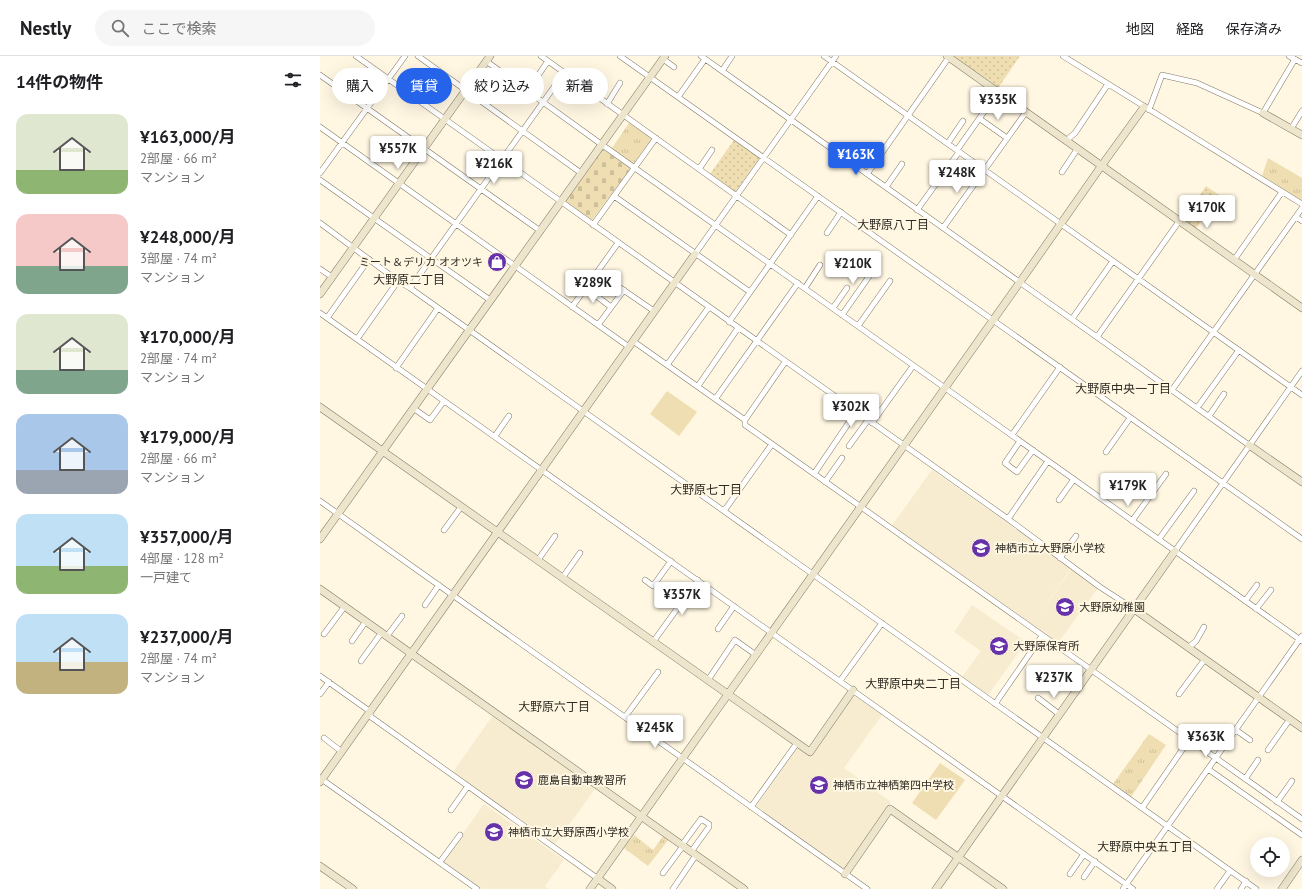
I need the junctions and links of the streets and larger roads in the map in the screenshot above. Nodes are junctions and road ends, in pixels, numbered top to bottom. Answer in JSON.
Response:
{"nodes":[{"id":1,"x":356,"y":56,"type":"edge"},
{"id":2,"x":405,"y":56,"type":"edge"},
{"id":3,"x":418,"y":56,"type":"edge"},
{"id":4,"x":479,"y":56,"type":"edge"},
{"id":5,"x":541,"y":56,"type":"edge"},
{"id":6,"x":620,"y":56,"type":"edge"},
{"id":7,"x":732,"y":56,"type":"edge"},
{"id":8,"x":824,"y":56,"type":"edge"},
{"id":9,"x":836,"y":56,"type":"edge"},
{"id":10,"x":1063,"y":56,"type":"edge"},
{"id":11,"x":1289,"y":56,"type":"edge"},
{"id":12,"x":664,"y":57,"type":"edge"},
{"id":13,"x":703,"y":57,"type":"edge"},
{"id":14,"x":948,"y":57,"type":"edge"},
{"id":15,"x":488,"y":58,"type":"edge"},
{"id":16,"x":1295,"y":59,"type":"junction"},
{"id":17,"x":548,"y":61,"type":"junction"},
{"id":18,"x":832,"y":62,"type":"junction"},
{"id":19,"x":1302,"y":63,"type":"edge"},
{"id":20,"x":674,"y":67,"type":"dead end"},
{"id":21,"x":481,"y":68,"type":"edge"},
{"id":22,"x":500,"y":68,"type":"edge"},
{"id":23,"x":543,"y":68,"type":"edge"},
{"id":24,"x":557,"y":68,"type":"edge"},
{"id":25,"x":722,"y":71,"type":"junction"},
{"id":26,"x":320,"y":75,"type":"edge"},
{"id":27,"x":650,"y":77,"type":"junction"},
{"id":28,"x":389,"y":79,"type":"junction"},
{"id":29,"x":620,"y":83,"type":"dead end"},
{"id":30,"x":1108,"y":84,"type":"junction"},
{"id":31,"x":460,"y":86,"type":"edge"},
{"id":32,"x":552,"y":90,"type":"edge"},
{"id":33,"x":998,"y":92,"type":"junction"},
{"id":34,"x":678,"y":97,"type":"junction"},
{"id":35,"x":460,"y":98,"type":"edge"},
{"id":36,"x":544,"y":101,"type":"edge"},
{"id":37,"x":608,"y":102,"type":"edge"},
{"id":38,"x":544,"y":103,"type":"edge"},
{"id":39,"x":486,"y":104,"type":"edge"},
{"id":40,"x":542,"y":104,"type":"edge"},
{"id":41,"x":607,"y":104,"type":"edge"},
{"id":42,"x":368,"y":108,"type":"junction"},
{"id":43,"x":1147,"y":108,"type":"junction"},
{"id":44,"x":1026,"y":112,"type":"junction"},
{"id":45,"x":1302,"y":112,"type":"edge"},
{"id":46,"x":622,"y":114,"type":"junction"},
{"id":47,"x":1263,"y":114,"type":"junction"},
{"id":48,"x":908,"y":115,"type":"junction"},
{"id":49,"x":445,"y":119,"type":"junction"},
{"id":50,"x":791,"y":119,"type":"junction"},
{"id":51,"x":980,"y":119,"type":"junction"},
{"id":52,"x":963,"y":121,"type":"dead end"},
{"id":53,"x":320,"y":127,"type":"edge"},
{"id":54,"x":1292,"y":129,"type":"junction"},
{"id":55,"x":522,"y":130,"type":"junction"},
{"id":56,"x":1302,"y":135,"type":"edge"},
{"id":57,"x":656,"y":138,"type":"junction"},
{"id":58,"x":1007,"y":138,"type":"junction"},
{"id":59,"x":1067,"y":140,"type":"junction"},
{"id":60,"x":342,"y":143,"type":"junction"},
{"id":61,"x":948,"y":143,"type":"junction"},
{"id":62,"x":601,"y":144,"type":"junction"},
{"id":63,"x":1078,"y":148,"type":"junction"},
{"id":64,"x":424,"y":149,"type":"junction"},
{"id":65,"x":712,"y":150,"type":"dead end"},
{"id":66,"x":958,"y":151,"type":"junction"},
{"id":67,"x":764,"y":157,"type":"junction"},
{"id":68,"x":502,"y":160,"type":"junction"},
{"id":69,"x":902,"y":164,"type":"dead end"},
{"id":70,"x":1102,"y":165,"type":"junction"},
{"id":71,"x":635,"y":168,"type":"junction"},
{"id":72,"x":699,"y":169,"type":"junction"},
{"id":73,"x":985,"y":170,"type":"junction"},
{"id":74,"x":1062,"y":172,"type":"dead end"},
{"id":75,"x":320,"y":173,"type":"edge"},
{"id":76,"x":581,"y":173,"type":"junction"},
{"id":77,"x":867,"y":174,"type":"junction"},
{"id":78,"x":320,"y":180,"type":"edge"},
{"id":79,"x":400,"y":184,"type":"junction"},
{"id":80,"x":886,"y":187,"type":"junction"},
{"id":81,"x":481,"y":189,"type":"junction"},
{"id":82,"x":1282,"y":192,"type":"junction"},
{"id":83,"x":614,"y":196,"type":"junction"},
{"id":84,"x":736,"y":196,"type":"junction"},
{"id":85,"x":818,"y":196,"type":"junction"},
{"id":86,"x":560,"y":201,"type":"junction"},
{"id":87,"x":1302,"y":204,"type":"edge"},
{"id":88,"x":1302,"y":208,"type":"edge"},
{"id":89,"x":917,"y":210,"type":"junction"},
{"id":90,"x":841,"y":212,"type":"junction"},
{"id":91,"x":1296,"y":217,"type":"junction"},
{"id":92,"x":374,"y":218,"type":"junction"},
{"id":93,"x":1180,"y":220,"type":"junction"},
{"id":94,"x":1302,"y":221,"type":"edge"},
{"id":95,"x":320,"y":223,"type":"edge"},
{"id":96,"x":456,"y":224,"type":"junction"},
{"id":97,"x":1061,"y":224,"type":"junction"},
{"id":98,"x":593,"y":225,"type":"junction"},
{"id":99,"x":715,"y":225,"type":"junction"},
{"id":100,"x":943,"y":228,"type":"junction"},
{"id":101,"x":540,"y":230,"type":"junction"},
{"id":102,"x":827,"y":233,"type":"dead end"},
{"id":103,"x":791,"y":235,"type":"junction"},
{"id":104,"x":618,"y":242,"type":"junction"},
{"id":105,"x":353,"y":247,"type":"junction"},
{"id":106,"x":695,"y":254,"type":"junction"},
{"id":107,"x":369,"y":259,"type":"junction"},
{"id":108,"x":431,"y":259,"type":"junction"},
{"id":109,"x":1234,"y":260,"type":"junction"},
{"id":110,"x":1113,"y":261,"type":"junction"},
{"id":111,"x":770,"y":263,"type":"junction"},
{"id":112,"x":820,"y":265,"type":"dead end"},
{"id":113,"x":877,"y":265,"type":"dead end"},
{"id":114,"x":514,"y":266,"type":"junction"},
{"id":115,"x":320,"y":269,"type":"edge"},
{"id":116,"x":597,"y":272,"type":"junction"},
{"id":117,"x":1255,"y":275,"type":"junction"},
{"id":118,"x":332,"y":277,"type":"junction"},
{"id":119,"x":1138,"y":279,"type":"junction"},
{"id":120,"x":398,"y":281,"type":"junction"},
{"id":121,"x":890,"y":281,"type":"dead end"},
{"id":122,"x":1020,"y":282,"type":"junction"},
{"id":123,"x":674,"y":283,"type":"junction"},
{"id":124,"x":798,"y":283,"type":"junction"},
{"id":125,"x":410,"y":288,"type":"junction"},
{"id":126,"x":586,"y":288,"type":"junction"},
{"id":127,"x":804,"y":288,"type":"junction"},
{"id":128,"x":848,"y":288,"type":"dead end"},
{"id":129,"x":624,"y":290,"type":"junction"},
{"id":130,"x":750,"y":292,"type":"junction"},
{"id":131,"x":320,"y":294,"type":"edge"},
{"id":132,"x":490,"y":300,"type":"junction"},
{"id":133,"x":572,"y":306,"type":"junction"},
{"id":134,"x":611,"y":307,"type":"junction"},
{"id":135,"x":709,"y":307,"type":"junction"},
{"id":136,"x":438,"y":308,"type":"junction"},
{"id":137,"x":833,"y":308,"type":"junction"},
{"id":138,"x":1302,"y":308,"type":"edge"},
{"id":139,"x":654,"y":311,"type":"junction"},
{"id":140,"x":320,"y":313,"type":"edge"},
{"id":141,"x":842,"y":315,"type":"junction"},
{"id":142,"x":327,"y":318,"type":"junction"},
{"id":143,"x":1072,"y":319,"type":"junction"},
{"id":144,"x":993,"y":320,"type":"junction"},
{"id":145,"x":729,"y":322,"type":"junction"},
{"id":146,"x":598,"y":325,"type":"junction"},
{"id":147,"x":858,"y":326,"type":"junction"},
{"id":148,"x":738,"y":328,"type":"junction"},
{"id":149,"x":469,"y":330,"type":"junction"},
{"id":150,"x":1213,"y":332,"type":"junction"},
{"id":151,"x":1097,"y":336,"type":"junction"},
{"id":152,"x":357,"y":339,"type":"junction"},
{"id":153,"x":756,"y":340,"type":"junction"},
{"id":154,"x":631,"y":344,"type":"junction"},
{"id":155,"x":1239,"y":350,"type":"junction"},
{"id":156,"x":786,"y":362,"type":"junction"},
{"id":157,"x":667,"y":364,"type":"junction"},
{"id":158,"x":913,"y":366,"type":"junction"},
{"id":159,"x":1060,"y":367,"type":"junction"},
{"id":160,"x":396,"y":368,"type":"junction"},
{"id":161,"x":1302,"y":371,"type":"edge"},
{"id":162,"x":698,"y":386,"type":"junction"},
{"id":163,"x":1291,"y":387,"type":"junction"},
{"id":164,"x":945,"y":388,"type":"junction"},
{"id":165,"x":426,"y":389,"type":"junction"},
{"id":166,"x":1172,"y":390,"type":"junction"},
{"id":167,"x":1224,"y":394,"type":"dead end"},
{"id":168,"x":1302,"y":395,"type":"edge"},
{"id":169,"x":716,"y":398,"type":"junction"},
{"id":170,"x":444,"y":401,"type":"junction"},
{"id":171,"x":320,"y":407,"type":"edge"},
{"id":172,"x":413,"y":408,"type":"junction"},
{"id":173,"x":1197,"y":408,"type":"junction"},
{"id":174,"x":584,"y":412,"type":"junction"},
{"id":175,"x":856,"y":412,"type":"junction"},
{"id":176,"x":509,"y":416,"type":"dead end"},
{"id":177,"x":1209,"y":416,"type":"junction"},
{"id":178,"x":1130,"y":418,"type":"junction"},
{"id":179,"x":745,"y":420,"type":"junction"},
{"id":180,"x":870,"y":422,"type":"junction"},
{"id":181,"x":1012,"y":435,"type":"junction"},
{"id":182,"x":495,"y":436,"type":"junction"},
{"id":183,"x":1020,"y":441,"type":"junction"},
{"id":184,"x":772,"y":444,"type":"junction"},
{"id":185,"x":1249,"y":445,"type":"junction"},
{"id":186,"x":849,"y":446,"type":"dead end"},
{"id":187,"x":905,"y":446,"type":"junction"},
{"id":188,"x":1033,"y":450,"type":"junction"},
{"id":189,"x":383,"y":451,"type":"junction"},
{"id":190,"x":1106,"y":452,"type":"dead end"},
{"id":191,"x":842,"y":458,"type":"dead end"},
{"id":192,"x":1048,"y":461,"type":"junction"},
{"id":193,"x":542,"y":469,"type":"junction"},
{"id":194,"x":814,"y":474,"type":"junction"},
{"id":195,"x":1166,"y":474,"type":"dead end"},
{"id":196,"x":1074,"y":480,"type":"junction"},
{"id":197,"x":825,"y":482,"type":"junction"},
{"id":198,"x":1302,"y":482,"type":"edge"},
{"id":199,"x":1223,"y":483,"type":"junction"},
{"id":200,"x":1194,"y":491,"type":"dead end"},
{"id":201,"x":1059,"y":500,"type":"dead end"},
{"id":202,"x":320,"y":501,"type":"edge"},
{"id":203,"x":461,"y":507,"type":"junction"},
{"id":204,"x":860,"y":507,"type":"junction"},
{"id":205,"x":724,"y":511,"type":"junction"},
{"id":206,"x":338,"y":514,"type":"junction"},
{"id":207,"x":1008,"y":519,"type":"junction"},
{"id":208,"x":1132,"y":520,"type":"junction"},
{"id":209,"x":444,"y":530,"type":"dead end"},
{"id":210,"x":498,"y":532,"type":"junction"},
{"id":211,"x":555,"y":536,"type":"dead end"},
{"id":212,"x":1076,"y":536,"type":"dead end"},
{"id":213,"x":320,"y":539,"type":"edge"},
{"id":214,"x":1159,"y":539,"type":"junction"},
{"id":215,"x":1302,"y":539,"type":"edge"},
{"id":216,"x":1175,"y":551,"type":"junction"},
{"id":217,"x":580,"y":553,"type":"dead end"},
{"id":218,"x":1060,"y":558,"type":"junction"},
{"id":219,"x":538,"y":560,"type":"junction"},
{"id":220,"x":671,"y":561,"type":"junction"},
{"id":221,"x":813,"y":574,"type":"junction"},
{"id":222,"x":563,"y":577,"type":"junction"},
{"id":223,"x":645,"y":580,"type":"dead end"},
{"id":224,"x":698,"y":580,"type":"junction"},
{"id":225,"x":439,"y":585,"type":"junction"},
{"id":226,"x":1257,"y":585,"type":"dead end"},
{"id":227,"x":320,"y":589,"type":"edge"},
{"id":228,"x":1271,"y":590,"type":"dead end"},
{"id":229,"x":452,"y":595,"type":"junction"},
{"id":230,"x":1245,"y":601,"type":"junction"},
{"id":231,"x":425,"y":605,"type":"dead end"},
{"id":232,"x":345,"y":606,"type":"junction"},
{"id":233,"x":734,"y":606,"type":"junction"},
{"id":234,"x":1134,"y":608,"type":"junction"},
{"id":235,"x":1256,"y":608,"type":"junction"},
{"id":236,"x":402,"y":616,"type":"dead end"},
{"id":237,"x":366,"y":621,"type":"junction"},
{"id":238,"x":882,"y":623,"type":"junction"},
{"id":239,"x":1204,"y":628,"type":"dead end"},
{"id":240,"x":718,"y":629,"type":"dead end"},
{"id":241,"x":772,"y":633,"type":"junction"},
{"id":242,"x":324,"y":634,"type":"dead end"},
{"id":243,"x":384,"y":634,"type":"junction"},
{"id":244,"x":1042,"y":636,"type":"junction"},
{"id":245,"x":1301,"y":638,"type":"edge"},
{"id":246,"x":352,"y":641,"type":"dead end"},
{"id":247,"x":653,"y":642,"type":"junction"},
{"id":248,"x":1188,"y":648,"type":"junction"},
{"id":249,"x":412,"y":654,"type":"junction"},
{"id":250,"x":756,"y":655,"type":"junction"},
{"id":251,"x":1205,"y":660,"type":"junction"},
{"id":252,"x":362,"y":661,"type":"dead end"},
{"id":253,"x":1090,"y":671,"type":"junction"},
{"id":254,"x":658,"y":672,"type":"dead end"},
{"id":255,"x":320,"y":676,"type":"edge"},
{"id":256,"x":708,"y":680,"type":"junction"},
{"id":257,"x":840,"y":681,"type":"junction"},
{"id":258,"x":329,"y":682,"type":"junction"},
{"id":259,"x":853,"y":690,"type":"junction"},
{"id":260,"x":320,"y":694,"type":"edge"},
{"id":261,"x":728,"y":694,"type":"junction"},
{"id":262,"x":1179,"y":694,"type":"dead end"},
{"id":263,"x":1258,"y":697,"type":"junction"},
{"id":264,"x":1038,"y":698,"type":"dead end"},
{"id":265,"x":995,"y":704,"type":"junction"},
{"id":266,"x":369,"y":713,"type":"junction"},
{"id":267,"x":1060,"y":714,"type":"junction"},
{"id":268,"x":625,"y":718,"type":"junction"},
{"id":269,"x":1290,"y":719,"type":"junction"},
{"id":270,"x":1302,"y":728,"type":"edge"},
{"id":271,"x":1236,"y":730,"type":"junction"},
{"id":272,"x":324,"y":738,"type":"dead end"},
{"id":273,"x":1043,"y":738,"type":"junction"},
{"id":274,"x":1189,"y":740,"type":"junction"},
{"id":275,"x":1250,"y":740,"type":"dead end"},
{"id":276,"x":797,"y":743,"type":"junction"},
{"id":277,"x":1268,"y":750,"type":"dead end"},
{"id":278,"x":342,"y":752,"type":"junction"},
{"id":279,"x":683,"y":758,"type":"junction"},
{"id":280,"x":1216,"y":758,"type":"junction"},
{"id":281,"x":1258,"y":760,"type":"dead end"},
{"id":282,"x":1208,"y":769,"type":"junction"},
{"id":283,"x":1245,"y":779,"type":"junction"},
{"id":284,"x":321,"y":780,"type":"edge"},
{"id":285,"x":1292,"y":781,"type":"dead end"},
{"id":286,"x":468,"y":786,"type":"junction"},
{"id":287,"x":1002,"y":796,"type":"junction"},
{"id":288,"x":1277,"y":802,"type":"junction"},
{"id":289,"x":752,"y":807,"type":"junction"},
{"id":290,"x":1142,"y":808,"type":"junction"},
{"id":291,"x":452,"y":810,"type":"dead end"},
{"id":292,"x":641,"y":816,"type":"junction"},
{"id":293,"x":1302,"y":820,"type":"edge"},
{"id":294,"x":1168,"y":826,"type":"junction"},
{"id":295,"x":460,"y":835,"type":"dead end"},
{"id":296,"x":1302,"y":836,"type":"edge"},
{"id":297,"x":682,"y":846,"type":"junction"},
{"id":298,"x":694,"y":854,"type":"junction"},
{"id":299,"x":1084,"y":854,"type":"junction"},
{"id":300,"x":958,"y":858,"type":"junction"},
{"id":301,"x":1302,"y":860,"type":"edge"},
{"id":302,"x":440,"y":862,"type":"junction"},
{"id":303,"x":1095,"y":862,"type":"junction"},
{"id":304,"x":320,"y":866,"type":"edge"},
{"id":305,"x":1230,"y":871,"type":"junction"},
{"id":306,"x":663,"y":873,"type":"dead end"},
{"id":307,"x":845,"y":874,"type":"junction"},
{"id":308,"x":1070,"y":874,"type":"dead end"},
{"id":309,"x":597,"y":878,"type":"junction"},
{"id":310,"x":1084,"y":878,"type":"dead end"},
{"id":311,"x":1246,"y":882,"type":"junction"},
{"id":312,"x":674,"y":887,"type":"edge"},
{"id":313,"x":1125,"y":887,"type":"edge"},
{"id":314,"x":353,"y":889,"type":"edge"},
{"id":315,"x":477,"y":889,"type":"edge"},
{"id":316,"x":590,"y":889,"type":"edge"},
{"id":317,"x":612,"y":889,"type":"edge"},
{"id":318,"x":680,"y":889,"type":"edge"},
{"id":319,"x":744,"y":889,"type":"edge"},
{"id":320,"x":866,"y":889,"type":"edge"},
{"id":321,"x":936,"y":889,"type":"edge"},
{"id":322,"x":1003,"y":889,"type":"edge"},
{"id":323,"x":1133,"y":889,"type":"edge"},
{"id":324,"x":1218,"y":889,"type":"edge"},
{"id":325,"x":1241,"y":889,"type":"edge"},
{"id":326,"x":1256,"y":889,"type":"edge"},
{"id":327,"x":1282,"y":889,"type":"edge"}],
"edges":[{"from":1,"to":28,"type":"street"},
{"from":2,"to":28,"type":"street"},
{"from":3,"to":31,"type":"street"},
{"from":4,"to":15,"type":"street"},
{"from":5,"to":17,"type":"street"},
{"from":6,"to":27,"type":"street"},
{"from":7,"to":25,"type":"street"},
{"from":8,"to":18,"type":"street"},
{"from":9,"to":18,"type":"street"},
{"from":10,"to":30,"type":"street"},
{"from":11,"to":16,"type":"street"},
{"from":12,"to":20,"type":"street"},
{"from":12,"to":27,"type":"street"},
{"from":13,"to":25,"type":"street"},
{"from":13,"to":34,"type":"street"},
{"from":14,"to":33,"type":"street"},
{"from":14,"to":48,"type":"street"},
{"from":15,"to":21,"type":"street"},
{"from":15,"to":22,"type":"street"},
{"from":16,"to":19,"type":"street"},
{"from":16,"to":47,"type":"street"},
{"from":17,"to":23,"type":"street"},
{"from":17,"to":24,"type":"street"},
{"from":18,"to":48,"type":"street"},
{"from":18,"to":50,"type":"street"},
{"from":25,"to":50,"type":"street"},
{"from":26,"to":42,"type":"street"},
{"from":27,"to":34,"type":"street"},
{"from":27,"to":46,"type":"street"},
{"from":28,"to":42,"type":"street"},
{"from":28,"to":49,"type":"street"},
{"from":29,"to":37,"type":"street"},
{"from":30,"to":43,"type":"street"},
{"from":30,"to":59,"type":"street"},
{"from":32,"to":36,"type":"street"},
{"from":33,"to":44,"type":"street"},
{"from":33,"to":51,"type":"street"},
{"from":34,"to":67,"type":"street"},
{"from":35,"to":49,"type":"street"},
{"from":38,"to":62,"type":"street"},
{"from":39,"to":55,"type":"street"},
{"from":40,"to":55,"type":"street"},
{"from":41,"to":46,"type":"street"},
{"from":42,"to":60,"type":"street"},
{"from":42,"to":64,"type":"street"},
{"from":43,"to":47,"type":"street"},
{"from":43,"to":70,"type":"street"},
{"from":43,"to":82,"type":"street"},
{"from":44,"to":58,"type":"street"},
{"from":44,"to":59,"type":"street"},
{"from":45,"to":54,"type":"street"},
{"from":46,"to":57,"type":"street"},
{"from":46,"to":62,"type":"street"},
{"from":47,"to":54,"type":"street"},
{"from":48,"to":61,"type":"street"},
{"from":48,"to":77,"type":"street"},
{"from":49,"to":64,"type":"street"},
{"from":49,"to":68,"type":"street"},
{"from":50,"to":67,"type":"street"},
{"from":50,"to":77,"type":"street"},
{"from":51,"to":58,"type":"street"},
{"from":51,"to":66,"type":"street"},
{"from":52,"to":61,"type":"street"},
{"from":53,"to":60,"type":"street"},
{"from":54,"to":56,"type":"street"},
{"from":55,"to":68,"type":"street"},
{"from":55,"to":76,"type":"street"},
{"from":57,"to":71,"type":"street"},
{"from":57,"to":72,"type":"street"},
{"from":58,"to":73,"type":"street"},
{"from":59,"to":63,"type":"street"},
{"from":60,"to":75,"type":"street"},
{"from":60,"to":79,"type":"street"},
{"from":61,"to":66,"type":"street"},
{"from":62,"to":71,"type":"street"},
{"from":62,"to":76,"type":"street"},
{"from":63,"to":70,"type":"street"},
{"from":63,"to":74,"type":"street"},
{"from":64,"to":79,"type":"street"},
{"from":64,"to":81,"type":"street"},
{"from":65,"to":72,"type":"street"},
{"from":66,"to":73,"type":"street"},
{"from":66,"to":89,"type":"street"},
{"from":67,"to":84,"type":"street"},
{"from":67,"to":85,"type":"street"},
{"from":68,"to":81,"type":"street"},
{"from":68,"to":86,"type":"street"},
{"from":69,"to":80,"type":"street"},
{"from":70,"to":93,"type":"street"},
{"from":70,"to":97,"type":"street"},
{"from":71,"to":83,"type":"street"},
{"from":71,"to":99,"type":"street"},
{"from":72,"to":84,"type":"street"},
{"from":73,"to":97,"type":"street"},
{"from":73,"to":100,"type":"street"},
{"from":76,"to":86,"type":"street"},
{"from":77,"to":80,"type":"street"},
{"from":78,"to":92,"type":"street"},
{"from":79,"to":92,"type":"street"},
{"from":79,"to":96,"type":"street"},
{"from":80,"to":89,"type":"street"},
{"from":81,"to":96,"type":"street"},
{"from":81,"to":101,"type":"street"},
{"from":82,"to":87,"type":"street"},
{"from":82,"to":109,"type":"street"},
{"from":83,"to":98,"type":"street"},
{"from":83,"to":106,"type":"street"},
{"from":84,"to":99,"type":"street"},
{"from":84,"to":103,"type":"street"},
{"from":85,"to":90,"type":"street"},
{"from":85,"to":103,"type":"street"},
{"from":86,"to":98,"type":"street"},
{"from":86,"to":101,"type":"street"},
{"from":88,"to":91,"type":"street"},
{"from":89,"to":100,"type":"street"},
{"from":90,"to":102,"type":"street"},
{"from":90,"to":144,"type":"street"},
{"from":91,"to":94,"type":"street"},
{"from":91,"to":117,"type":"street"},
{"from":92,"to":105,"type":"street"},
{"from":92,"to":108,"type":"street"},
{"from":93,"to":109,"type":"street"},
{"from":93,"to":119,"type":"street"},
{"from":95,"to":105,"type":"street"},
{"from":96,"to":108,"type":"street"},
{"from":96,"to":114,"type":"street"},
{"from":97,"to":110,"type":"street"},
{"from":97,"to":122,"type":"street"},
{"from":98,"to":104,"type":"street"},
{"from":99,"to":106,"type":"street"},
{"from":99,"to":111,"type":"street"},
{"from":100,"to":122,"type":"street"},
{"from":101,"to":114,"type":"street"},
{"from":103,"to":111,"type":"street"},
{"from":104,"to":116,"type":"street"},
{"from":104,"to":123,"type":"street"},
{"from":105,"to":107,"type":"street"},
{"from":105,"to":118,"type":"street"},
{"from":106,"to":123,"type":"street"},
{"from":106,"to":130,"type":"street"},
{"from":107,"to":120,"type":"street"},
{"from":107,"to":142,"type":"street"},
{"from":108,"to":125,"type":"street"},
{"from":108,"to":132,"type":"street"},
{"from":109,"to":117,"type":"street"},
{"from":110,"to":119,"type":"street"},
{"from":110,"to":143,"type":"street"},
{"from":111,"to":124,"type":"street"},
{"from":111,"to":130,"type":"street"},
{"from":112,"to":127,"type":"street"},
{"from":113,"to":141,"type":"street"},
{"from":114,"to":132,"type":"street"},
{"from":114,"to":133,"type":"street"},
{"from":115,"to":118,"type":"street"},
{"from":116,"to":126,"type":"street"},
{"from":116,"to":129,"type":"street"},
{"from":117,"to":138,"type":"street"},
{"from":117,"to":150,"type":"street"},
{"from":118,"to":131,"type":"street"},
{"from":119,"to":150,"type":"street"},
{"from":119,"to":151,"type":"street"},
{"from":120,"to":125,"type":"street"},
{"from":120,"to":152,"type":"street"},
{"from":121,"to":147,"type":"street"},
{"from":122,"to":143,"type":"street"},
{"from":122,"to":144,"type":"street"},
{"from":123,"to":135,"type":"street"},
{"from":123,"to":139,"type":"street"},
{"from":124,"to":127,"type":"street"},
{"from":124,"to":153,"type":"street"},
{"from":125,"to":136,"type":"street"},
{"from":126,"to":133,"type":"street"},
{"from":126,"to":134,"type":"street"},
{"from":127,"to":137,"type":"street"},
{"from":128,"to":137,"type":"street"},
{"from":129,"to":134,"type":"street"},
{"from":129,"to":139,"type":"street"},
{"from":130,"to":145,"type":"street"},
{"from":132,"to":149,"type":"street"},
{"from":133,"to":146,"type":"street"},
{"from":134,"to":146,"type":"street"},
{"from":135,"to":145,"type":"street"},
{"from":135,"to":157,"type":"street"},
{"from":136,"to":149,"type":"street"},
{"from":136,"to":160,"type":"street"},
{"from":137,"to":141,"type":"street"},
{"from":139,"to":154,"type":"street"},
{"from":140,"to":142,"type":"street"},
{"from":141,"to":147,"type":"street"},
{"from":142,"to":152,"type":"street"},
{"from":143,"to":151,"type":"street"},
{"from":144,"to":159,"type":"street"},
{"from":144,"to":164,"type":"street"},
{"from":145,"to":148,"type":"street"},
{"from":146,"to":154,"type":"street"},
{"from":147,"to":158,"type":"street"},
{"from":148,"to":153,"type":"street"},
{"from":148,"to":162,"type":"street"},
{"from":149,"to":165,"type":"street"},
{"from":149,"to":174,"type":"street"},
{"from":150,"to":155,"type":"street"},
{"from":150,"to":166,"type":"street"},
{"from":151,"to":166,"type":"street"},
{"from":152,"to":160,"type":"street"},
{"from":153,"to":156,"type":"street"},
{"from":153,"to":169,"type":"street"},
{"from":154,"to":157,"type":"street"},
{"from":154,"to":174,"type":"street"},
{"from":155,"to":163,"type":"street"},
{"from":155,"to":173,"type":"street"},
{"from":156,"to":175,"type":"street"},
{"from":156,"to":179,"type":"street"},
{"from":157,"to":162,"type":"street"},
{"from":158,"to":164,"type":"street"},
{"from":158,"to":180,"type":"street"},
{"from":159,"to":178,"type":"street"},
{"from":159,"to":181,"type":"street"},
{"from":160,"to":165,"type":"street"},
{"from":161,"to":163,"type":"street"},
{"from":162,"to":169,"type":"street"},
{"from":163,"to":168,"type":"street"},
{"from":163,"to":185,"type":"street"},
{"from":164,"to":181,"type":"street"},
{"from":164,"to":187,"type":"street"},
{"from":165,"to":170,"type":"street"},
{"from":165,"to":172,"type":"street"},
{"from":166,"to":173,"type":"street"},
{"from":167,"to":177,"type":"street"},
{"from":169,"to":179,"type":"street"},
{"from":170,"to":172,"type":"street"},
{"from":170,"to":182,"type":"street"},
{"from":171,"to":189,"type":"street"},
{"from":172,"to":189,"type":"street"},
{"from":173,"to":177,"type":"street"},
{"from":174,"to":193,"type":"street"},
{"from":174,"to":205,"type":"street"},
{"from":175,"to":180,"type":"street"},
{"from":175,"to":194,"type":"street"},
{"from":176,"to":182,"type":"street"},
{"from":177,"to":185,"type":"street"},
{"from":178,"to":190,"type":"street"},
{"from":178,"to":199,"type":"street"},
{"from":179,"to":184,"type":"street"},
{"from":180,"to":186,"type":"street"},
{"from":180,"to":187,"type":"street"},
{"from":181,"to":183,"type":"street"},
{"from":182,"to":193,"type":"street"},
{"from":183,"to":188,"type":"street"},
{"from":183,"to":188,"type":"street"},
{"from":184,"to":194,"type":"street"},
{"from":184,"to":205,"type":"street"},
{"from":185,"to":198,"type":"street"},
{"from":185,"to":199,"type":"street"},
{"from":187,"to":204,"type":"street"},
{"from":187,"to":207,"type":"street"},
{"from":188,"to":192,"type":"street"},
{"from":189,"to":203,"type":"street"},
{"from":189,"to":206,"type":"street"},
{"from":191,"to":197,"type":"street"},
{"from":192,"to":196,"type":"street"},
{"from":192,"to":207,"type":"street"},
{"from":193,"to":210,"type":"street"},
{"from":193,"to":220,"type":"street"},
{"from":194,"to":197,"type":"street"},
{"from":195,"to":208,"type":"street"},
{"from":196,"to":201,"type":"street"},
{"from":196,"to":208,"type":"street"},
{"from":197,"to":204,"type":"street"},
{"from":199,"to":215,"type":"street"},
{"from":199,"to":216,"type":"street"},
{"from":200,"to":214,"type":"street"},
{"from":202,"to":206,"type":"street"},
{"from":203,"to":209,"type":"street"},
{"from":203,"to":210,"type":"street"},
{"from":204,"to":221,"type":"street"},
{"from":204,"to":244,"type":"street"},
{"from":205,"to":221,"type":"street"},
{"from":206,"to":213,"type":"street"},
{"from":206,"to":225,"type":"street"},
{"from":207,"to":218,"type":"street"},
{"from":208,"to":214,"type":"street"},
{"from":210,"to":219,"type":"street"},
{"from":210,"to":229,"type":"street"},
{"from":211,"to":219,"type":"street"},
{"from":212,"to":218,"type":"street"},
{"from":214,"to":216,"type":"street"},
{"from":216,"to":230,"type":"street"},
{"from":216,"to":234,"type":"street"},
{"from":217,"to":222,"type":"street"},
{"from":218,"to":234,"type":"street"},
{"from":219,"to":222,"type":"street"},
{"from":220,"to":223,"type":"street"},
{"from":220,"to":224,"type":"street"},
{"from":221,"to":238,"type":"street"},
{"from":221,"to":241,"type":"street"},
{"from":222,"to":247,"type":"street"},
{"from":224,"to":233,"type":"street"},
{"from":224,"to":247,"type":"street"},
{"from":225,"to":229,"type":"street"},
{"from":225,"to":231,"type":"street"},
{"from":226,"to":230,"type":"street"},
{"from":227,"to":232,"type":"street"},
{"from":228,"to":235,"type":"street"},
{"from":229,"to":249,"type":"street"},
{"from":229,"to":268,"type":"street"},
{"from":230,"to":235,"type":"street"},
{"from":232,"to":237,"type":"street"},
{"from":232,"to":242,"type":"street"},
{"from":233,"to":240,"type":"street"},
{"from":233,"to":241,"type":"street"},
{"from":234,"to":248,"type":"street"},
{"from":234,"to":253,"type":"street"},
{"from":235,"to":245,"type":"street"},
{"from":236,"to":243,"type":"street"},
{"from":237,"to":243,"type":"street"},
{"from":237,"to":246,"type":"street"},
{"from":238,"to":257,"type":"street"},
{"from":238,"to":265,"type":"street"},
{"from":239,"to":248,"type":"street"},
{"from":241,"to":250,"type":"street"},
{"from":241,"to":257,"type":"street"},
{"from":243,"to":249,"type":"street"},
{"from":243,"to":252,"type":"street"},
{"from":244,"to":253,"type":"street"},
{"from":244,"to":265,"type":"street"},
{"from":245,"to":263,"type":"street"},
{"from":247,"to":256,"type":"street"},
{"from":248,"to":251,"type":"street"},
{"from":249,"to":266,"type":"street"},
{"from":249,"to":292,"type":"street"},
{"from":250,"to":256,"type":"street"},
{"from":250,"to":261,"type":"street"},
{"from":251,"to":262,"type":"street"},
{"from":251,"to":263,"type":"street"},
{"from":253,"to":267,"type":"street"},
{"from":253,"to":274,"type":"street"},
{"from":254,"to":268,"type":"street"},
{"from":255,"to":258,"type":"street"},
{"from":256,"to":261,"type":"street"},
{"from":257,"to":259,"type":"street"},
{"from":258,"to":260,"type":"street"},
{"from":258,"to":266,"type":"street"},
{"from":259,"to":276,"type":"street"},
{"from":259,"to":287,"type":"street"},
{"from":261,"to":276,"type":"street"},
{"from":261,"to":279,"type":"street"},
{"from":263,"to":269,"type":"street"},
{"from":263,"to":271,"type":"street"},
{"from":264,"to":267,"type":"street"},
{"from":265,"to":273,"type":"street"},
{"from":266,"to":278,"type":"street"},
{"from":266,"to":286,"type":"street"},
{"from":267,"to":273,"type":"street"},
{"from":268,"to":279,"type":"street"},
{"from":269,"to":270,"type":"street"},
{"from":269,"to":277,"type":"street"},
{"from":271,"to":275,"type":"street"},
{"from":271,"to":280,"type":"street"},
{"from":272,"to":278,"type":"street"},
{"from":273,"to":287,"type":"street"},
{"from":273,"to":290,"type":"street"},
{"from":274,"to":280,"type":"street"},
{"from":274,"to":290,"type":"street"},
{"from":276,"to":289,"type":"street"},
{"from":278,"to":284,"type":"street"},
{"from":279,"to":289,"type":"street"},
{"from":279,"to":292,"type":"street"},
{"from":280,"to":282,"type":"street"},
{"from":280,"to":283,"type":"street"},
{"from":281,"to":283,"type":"street"},
{"from":282,"to":294,"type":"street"},
{"from":282,"to":296,"type":"street"},
{"from":283,"to":288,"type":"street"},
{"from":284,"to":302,"type":"street"},
{"from":285,"to":288,"type":"street"},
{"from":286,"to":291,"type":"street"},
{"from":286,"to":309,"type":"street"},
{"from":287,"to":299,"type":"street"},
{"from":287,"to":300,"type":"street"},
{"from":288,"to":293,"type":"street"},
{"from":289,"to":307,"type":"street"},
{"from":290,"to":294,"type":"street"},
{"from":292,"to":297,"type":"street"},
{"from":292,"to":309,"type":"street"},
{"from":294,"to":305,"type":"street"},
{"from":294,"to":313,"type":"street"},
{"from":295,"to":302,"type":"street"},
{"from":297,"to":298,"type":"street"},
{"from":297,"to":298,"type":"street"},
{"from":297,"to":306,"type":"street"},
{"from":298,"to":312,"type":"street"},
{"from":298,"to":319,"type":"street"},
{"from":299,"to":303,"type":"street"},
{"from":299,"to":308,"type":"street"},
{"from":300,"to":307,"type":"street"},
{"from":300,"to":321,"type":"street"},
{"from":300,"to":322,"type":"street"},
{"from":301,"to":327,"type":"street"},
{"from":302,"to":315,"type":"street"},
{"from":303,"to":310,"type":"street"},
{"from":303,"to":313,"type":"street"},
{"from":304,"to":314,"type":"street"},
{"from":305,"to":311,"type":"street"},
{"from":305,"to":324,"type":"street"},
{"from":307,"to":320,"type":"street"},
{"from":309,"to":316,"type":"street"},
{"from":309,"to":317,"type":"street"},
{"from":311,"to":325,"type":"street"},
{"from":311,"to":326,"type":"street"},
{"from":312,"to":318,"type":"street"},
{"from":313,"to":323,"type":"street"}]}
